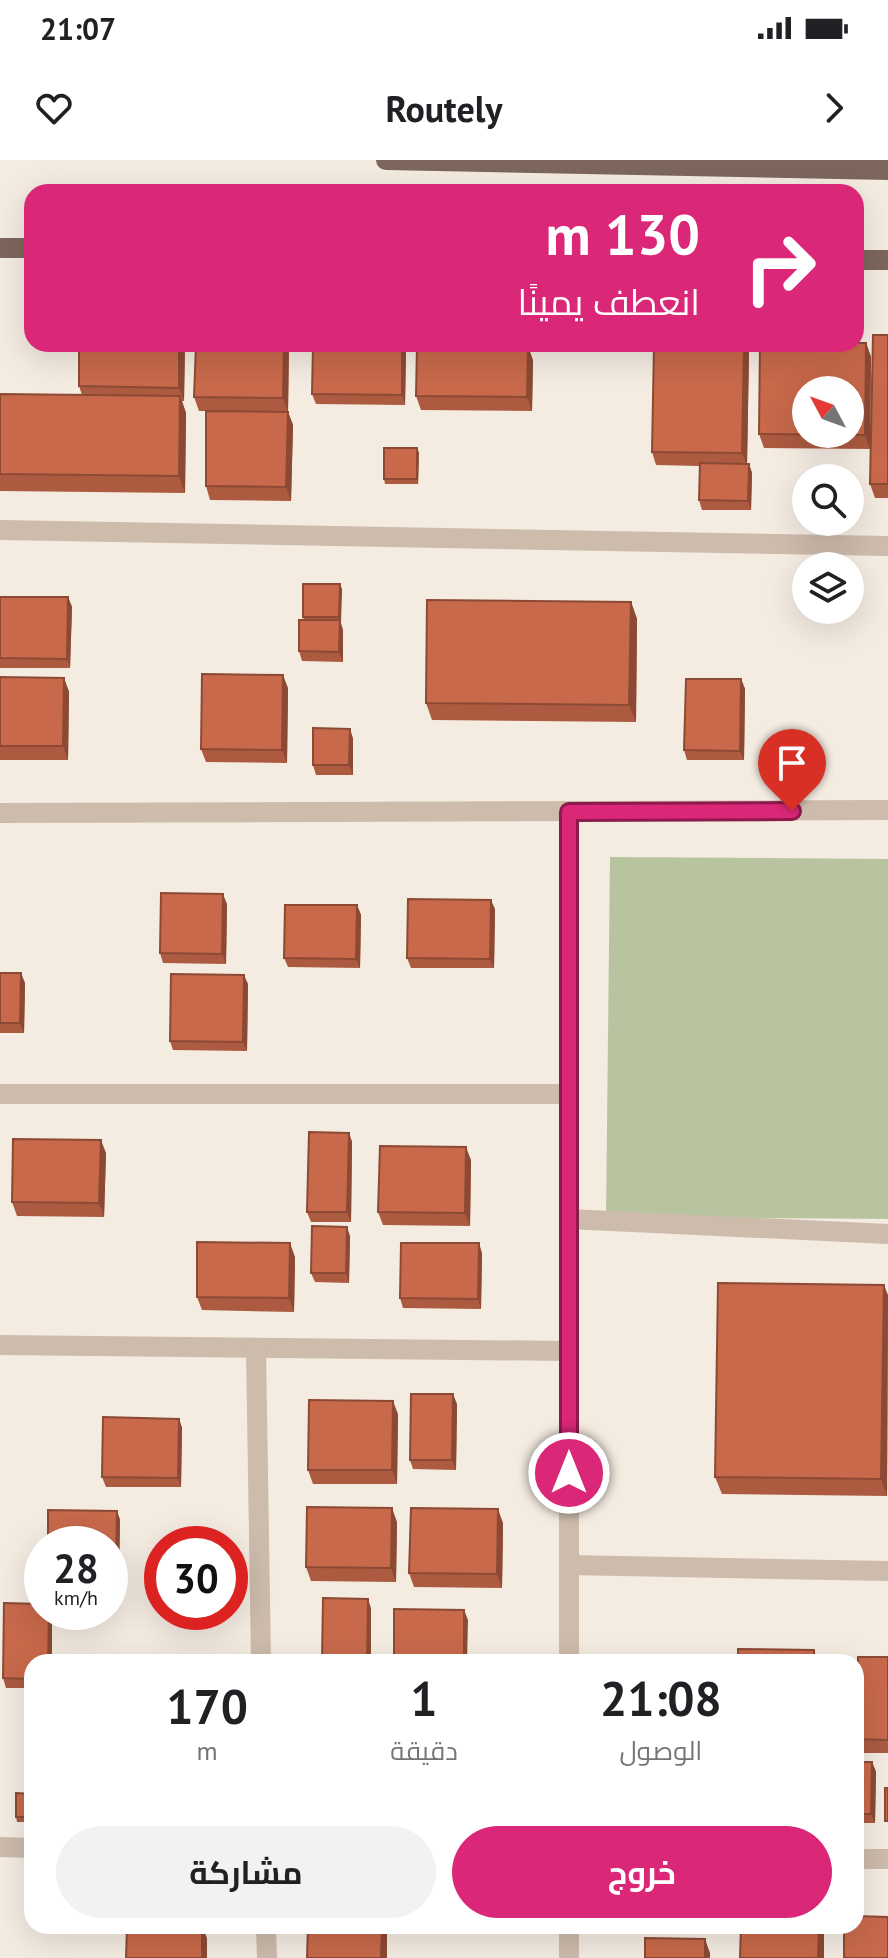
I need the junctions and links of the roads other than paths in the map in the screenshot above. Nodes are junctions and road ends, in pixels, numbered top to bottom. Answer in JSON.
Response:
{"nodes":[{"id":1,"x":386,"y":160,"type":"edge"},
{"id":2,"x":888,"y":170,"type":"edge"},
{"id":3,"x":0,"y":248,"type":"edge"},
{"id":4,"x":24,"y":248,"type":"edge"},
{"id":5,"x":864,"y":260,"type":"edge"},
{"id":6,"x":888,"y":260,"type":"edge"},
{"id":7,"x":0,"y":530,"type":"edge"},
{"id":8,"x":888,"y":546,"type":"edge"},
{"id":9,"x":888,"y":810,"type":"edge"},
{"id":10,"x":569,"y":812,"type":"junction"},
{"id":11,"x":0,"y":813,"type":"edge"},
{"id":12,"x":0,"y":1094,"type":"edge"},
{"id":13,"x":569,"y":1094,"type":"junction"},
{"id":14,"x":569,"y":1219,"type":"junction"},
{"id":15,"x":888,"y":1234,"type":"edge"},
{"id":16,"x":0,"y":1345,"type":"edge"},
{"id":17,"x":256,"y":1348,"type":"junction"},
{"id":18,"x":569,"y":1351,"type":"junction"},
{"id":19,"x":569,"y":1565,"type":"junction"},
{"id":20,"x":888,"y":1571,"type":"edge"},
{"id":21,"x":261,"y":1654,"type":"edge"},
{"id":22,"x":569,"y":1654,"type":"edge"},
{"id":23,"x":0,"y":1847,"type":"edge"},
{"id":24,"x":24,"y":1848,"type":"edge"},
{"id":25,"x":864,"y":1859,"type":"edge"},
{"id":26,"x":888,"y":1859,"type":"edge"},
{"id":27,"x":266,"y":1934,"type":"edge"},
{"id":28,"x":569,"y":1934,"type":"edge"},
{"id":29,"x":267,"y":1958,"type":"edge"},
{"id":30,"x":569,"y":1958,"type":"edge"}],
"edges":[{"from":1,"to":2,"type":"main road"},
{"from":3,"to":4,"type":"main road"},
{"from":5,"to":6,"type":"main road"},
{"from":7,"to":8,"type":"street"},
{"from":9,"to":10,"type":"street"},
{"from":10,"to":11,"type":"street"},
{"from":10,"to":13,"type":"street"},
{"from":12,"to":13,"type":"street"},
{"from":13,"to":14,"type":"street"},
{"from":14,"to":15,"type":"street"},
{"from":14,"to":18,"type":"street"},
{"from":16,"to":17,"type":"street"},
{"from":17,"to":18,"type":"street"},
{"from":17,"to":21,"type":"street"},
{"from":18,"to":19,"type":"street"},
{"from":19,"to":20,"type":"street"},
{"from":19,"to":22,"type":"street"},
{"from":23,"to":24,"type":"street"},
{"from":25,"to":26,"type":"street"},
{"from":27,"to":29,"type":"street"},
{"from":28,"to":30,"type":"street"}]}
